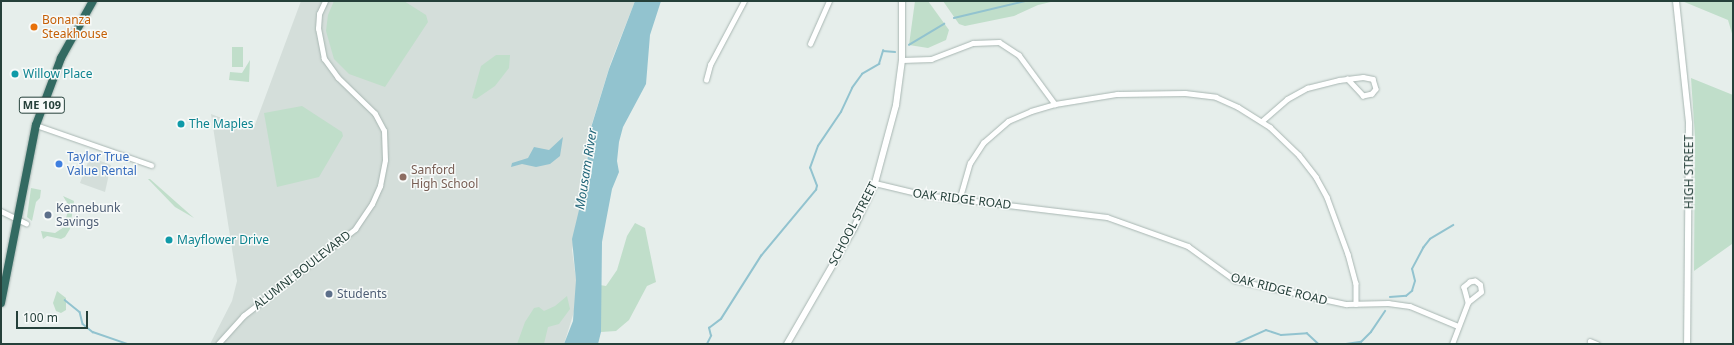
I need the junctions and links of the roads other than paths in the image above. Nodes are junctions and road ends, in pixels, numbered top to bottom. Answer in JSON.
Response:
{"nodes":[{"id":1,"x":93,"y":1,"type":"edge"},
{"id":2,"x":324,"y":1,"type":"edge"},
{"id":3,"x":744,"y":1,"type":"edge"},
{"id":4,"x":829,"y":1,"type":"edge"},
{"id":5,"x":902,"y":1,"type":"edge"},
{"id":6,"x":1676,"y":1,"type":"edge"},
{"id":7,"x":810,"y":44,"type":"dead end"},
{"id":8,"x":902,"y":60,"type":"junction"},
{"id":9,"x":1347,"y":79,"type":"junction"},
{"id":10,"x":706,"y":80,"type":"dead end"},
{"id":11,"x":1056,"y":104,"type":"junction"},
{"id":12,"x":1262,"y":121,"type":"junction"},
{"id":13,"x":36,"y":125,"type":"junction"},
{"id":14,"x":151,"y":165,"type":"dead end"},
{"id":15,"x":875,"y":183,"type":"junction"},
{"id":16,"x":960,"y":197,"type":"junction"},
{"id":17,"x":1,"y":211,"type":"edge"},
{"id":18,"x":18,"y":218,"type":"junction"},
{"id":19,"x":26,"y":223,"type":"dead end"},
{"id":20,"x":1468,"y":302,"type":"junction"},
{"id":21,"x":1,"y":303,"type":"edge"},
{"id":22,"x":1356,"y":304,"type":"junction"},
{"id":23,"x":1458,"y":326,"type":"junction"},
{"id":24,"x":1590,"y":341,"type":"dead end"},
{"id":25,"x":218,"y":344,"type":"edge"},
{"id":26,"x":788,"y":344,"type":"edge"},
{"id":27,"x":1452,"y":344,"type":"edge"},
{"id":28,"x":1597,"y":344,"type":"edge"},
{"id":29,"x":1687,"y":344,"type":"edge"}],
"edges":[{"from":1,"to":13,"type":"highway","number":"ME 109"},
{"from":2,"to":25,"type":"street","name":"ALUMNI BOULEVARD"},
{"from":3,"to":10,"type":"street"},
{"from":4,"to":7,"type":"street"},
{"from":5,"to":8,"type":"street","name":"SCHOOL STREET"},
{"from":6,"to":29,"type":"street","name":"HIGH STREET"},
{"from":8,"to":11,"type":"street"},
{"from":8,"to":15,"type":"street","name":"SCHOOL STREET"},
{"from":9,"to":9,"type":"street"},
{"from":9,"to":12,"type":"street"},
{"from":11,"to":12,"type":"street"},
{"from":11,"to":16,"type":"street"},
{"from":12,"to":22,"type":"street"},
{"from":13,"to":14,"type":"street"},
{"from":13,"to":18,"type":"highway","number":"ME 109"},
{"from":15,"to":16,"type":"street","name":"OAK RIDGE ROAD"},
{"from":15,"to":26,"type":"street","name":"SCHOOL STREET"},
{"from":16,"to":22,"type":"street","name":"OAK RIDGE ROAD"},
{"from":17,"to":18,"type":"street"},
{"from":18,"to":19,"type":"street"},
{"from":18,"to":21,"type":"highway","number":"ME 109"},
{"from":20,"to":20,"type":"street"},
{"from":20,"to":23,"type":"street"},
{"from":22,"to":23,"type":"street","name":"OAK RIDGE ROAD"},
{"from":23,"to":27,"type":"street"},
{"from":24,"to":28,"type":"street"}]}
